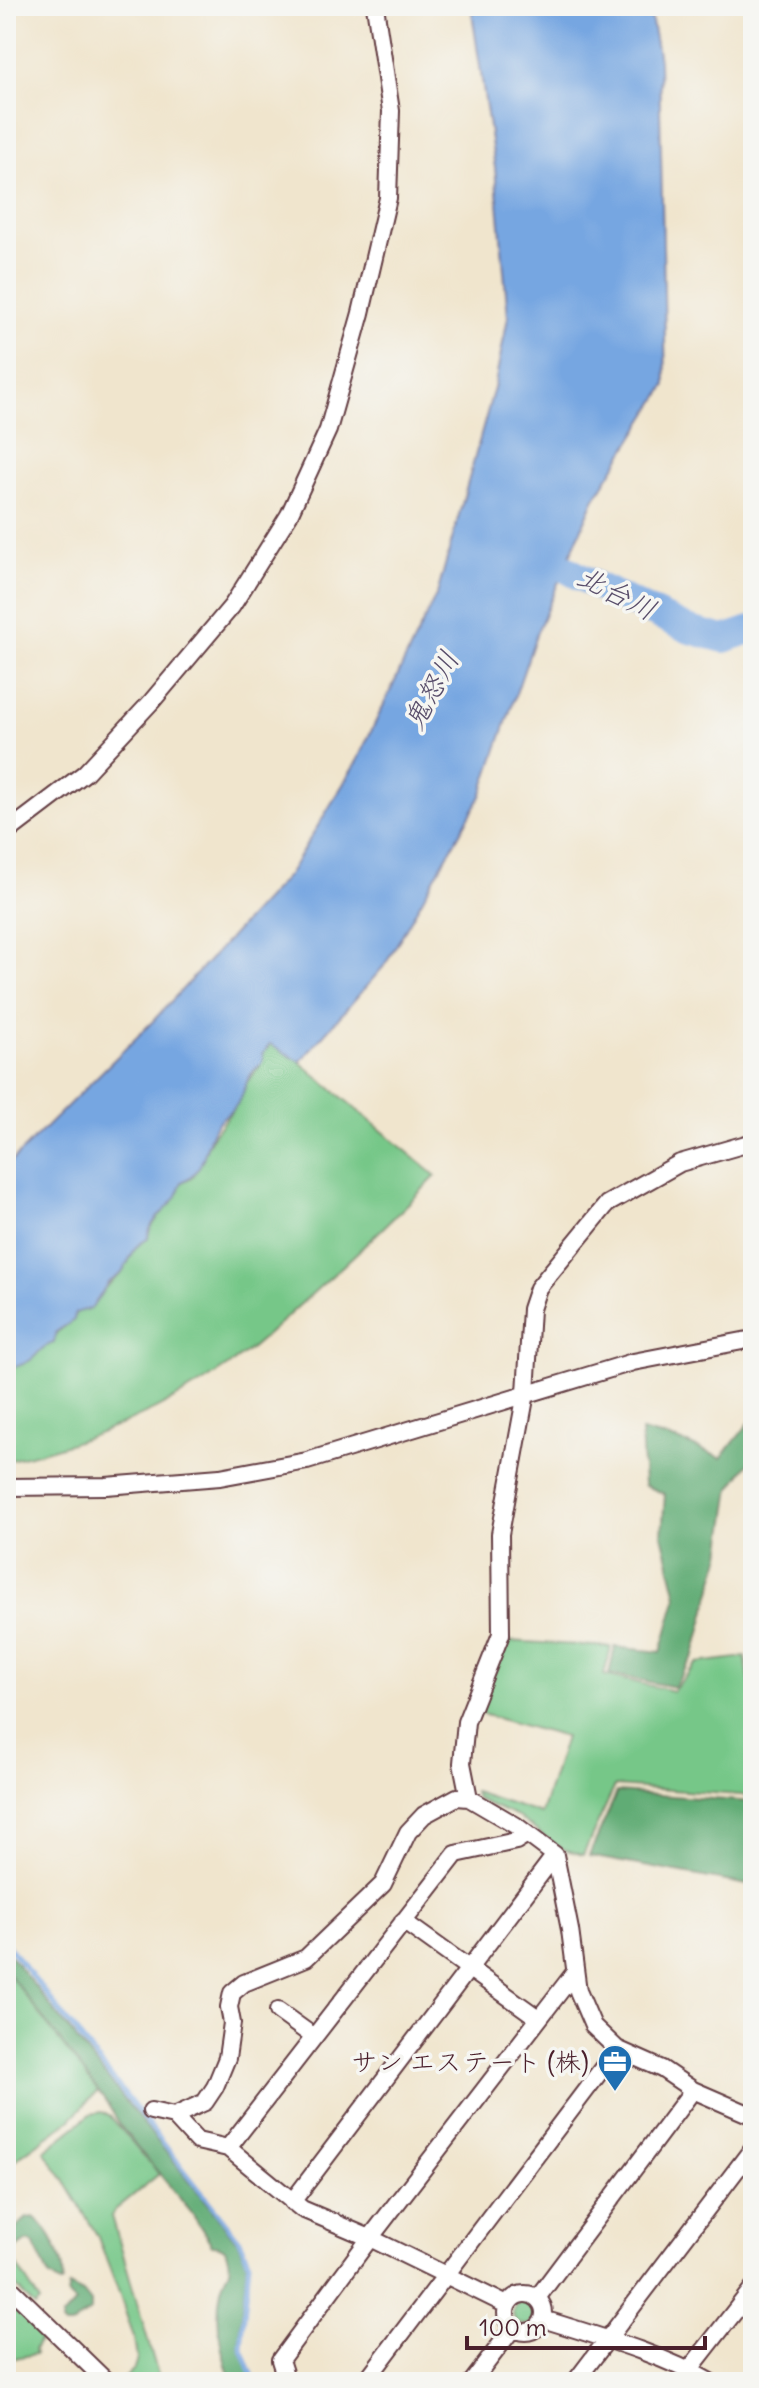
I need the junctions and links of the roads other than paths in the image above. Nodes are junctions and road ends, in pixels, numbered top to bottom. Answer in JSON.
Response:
{"nodes":[{"id":1,"x":375,"y":6,"type":"edge"},
{"id":2,"x":6,"y":833,"type":"edge"},
{"id":3,"x":753,"y":1142,"type":"edge"},
{"id":4,"x":753,"y":1339,"type":"edge"},
{"id":5,"x":526,"y":1393,"type":"junction"},
{"id":6,"x":6,"y":1487,"type":"edge"},
{"id":7,"x":469,"y":1798,"type":"junction"},
{"id":8,"x":527,"y":1834,"type":"junction"},
{"id":9,"x":555,"y":1855,"type":"junction"},
{"id":10,"x":403,"y":1921,"type":"junction"},
{"id":11,"x":469,"y":1970,"type":"junction"},
{"id":12,"x":575,"y":1972,"type":"junction"},
{"id":13,"x":278,"y":2011,"type":"dead end"},
{"id":14,"x":538,"y":2018,"type":"junction"},
{"id":15,"x":314,"y":2037,"type":"junction"},
{"id":16,"x":617,"y":2049,"type":"junction"},
{"id":17,"x":693,"y":2090,"type":"junction"},
{"id":18,"x":151,"y":2111,"type":"dead end"},
{"id":19,"x":174,"y":2116,"type":"junction"},
{"id":20,"x":753,"y":2116,"type":"edge"},
{"id":21,"x":228,"y":2148,"type":"junction"},
{"id":22,"x":753,"y":2148,"type":"edge"},
{"id":23,"x":292,"y":2202,"type":"junction"},
{"id":24,"x":370,"y":2238,"type":"junction"},
{"id":25,"x":447,"y":2277,"type":"junction"},
{"id":26,"x":6,"y":2284,"type":"edge"},
{"id":27,"x":753,"y":2288,"type":"edge"},
{"id":28,"x":537,"y":2298,"type":"junction"},
{"id":29,"x":507,"y":2305,"type":"junction"},
{"id":30,"x":543,"y":2319,"type":"junction"},
{"id":31,"x":513,"y":2328,"type":"junction"},
{"id":32,"x":607,"y":2339,"type":"junction"},
{"id":33,"x":686,"y":2376,"type":"edge"},
{"id":34,"x":107,"y":2382,"type":"edge"},
{"id":35,"x":287,"y":2382,"type":"edge"},
{"id":36,"x":365,"y":2382,"type":"edge"},
{"id":37,"x":472,"y":2382,"type":"edge"},
{"id":38,"x":575,"y":2382,"type":"edge"},
{"id":39,"x":710,"y":2382,"type":"edge"}],
"edges":[{"from":1,"to":2,"type":"street"},
{"from":3,"to":5,"type":"street"},
{"from":4,"to":5,"type":"street"},
{"from":5,"to":6,"type":"street"},
{"from":5,"to":7,"type":"street"},
{"from":7,"to":8,"type":"street"},
{"from":7,"to":19,"type":"street"},
{"from":8,"to":9,"type":"street"},
{"from":8,"to":10,"type":"street"},
{"from":9,"to":11,"type":"street"},
{"from":9,"to":12,"type":"street"},
{"from":10,"to":11,"type":"street"},
{"from":10,"to":15,"type":"street"},
{"from":11,"to":14,"type":"street"},
{"from":11,"to":23,"type":"street"},
{"from":12,"to":14,"type":"street"},
{"from":12,"to":16,"type":"street"},
{"from":13,"to":15,"type":"street"},
{"from":14,"to":24,"type":"street"},
{"from":15,"to":21,"type":"street"},
{"from":16,"to":17,"type":"street"},
{"from":16,"to":25,"type":"street"},
{"from":17,"to":20,"type":"street"},
{"from":17,"to":28,"type":"street"},
{"from":18,"to":19,"type":"street"},
{"from":19,"to":21,"type":"street"},
{"from":21,"to":23,"type":"street"},
{"from":22,"to":32,"type":"street"},
{"from":23,"to":24,"type":"street"},
{"from":24,"to":25,"type":"street"},
{"from":24,"to":35,"type":"street"},
{"from":25,"to":29,"type":"street"},
{"from":25,"to":36,"type":"street"},
{"from":26,"to":34,"type":"street"},
{"from":27,"to":33,"type":"street"},
{"from":28,"to":29,"type":"street"},
{"from":28,"to":30,"type":"street"},
{"from":29,"to":31,"type":"street"},
{"from":30,"to":31,"type":"street"},
{"from":30,"to":32,"type":"street"},
{"from":31,"to":37,"type":"street"},
{"from":32,"to":33,"type":"street"},
{"from":32,"to":38,"type":"street"},
{"from":33,"to":39,"type":"street"}]}
